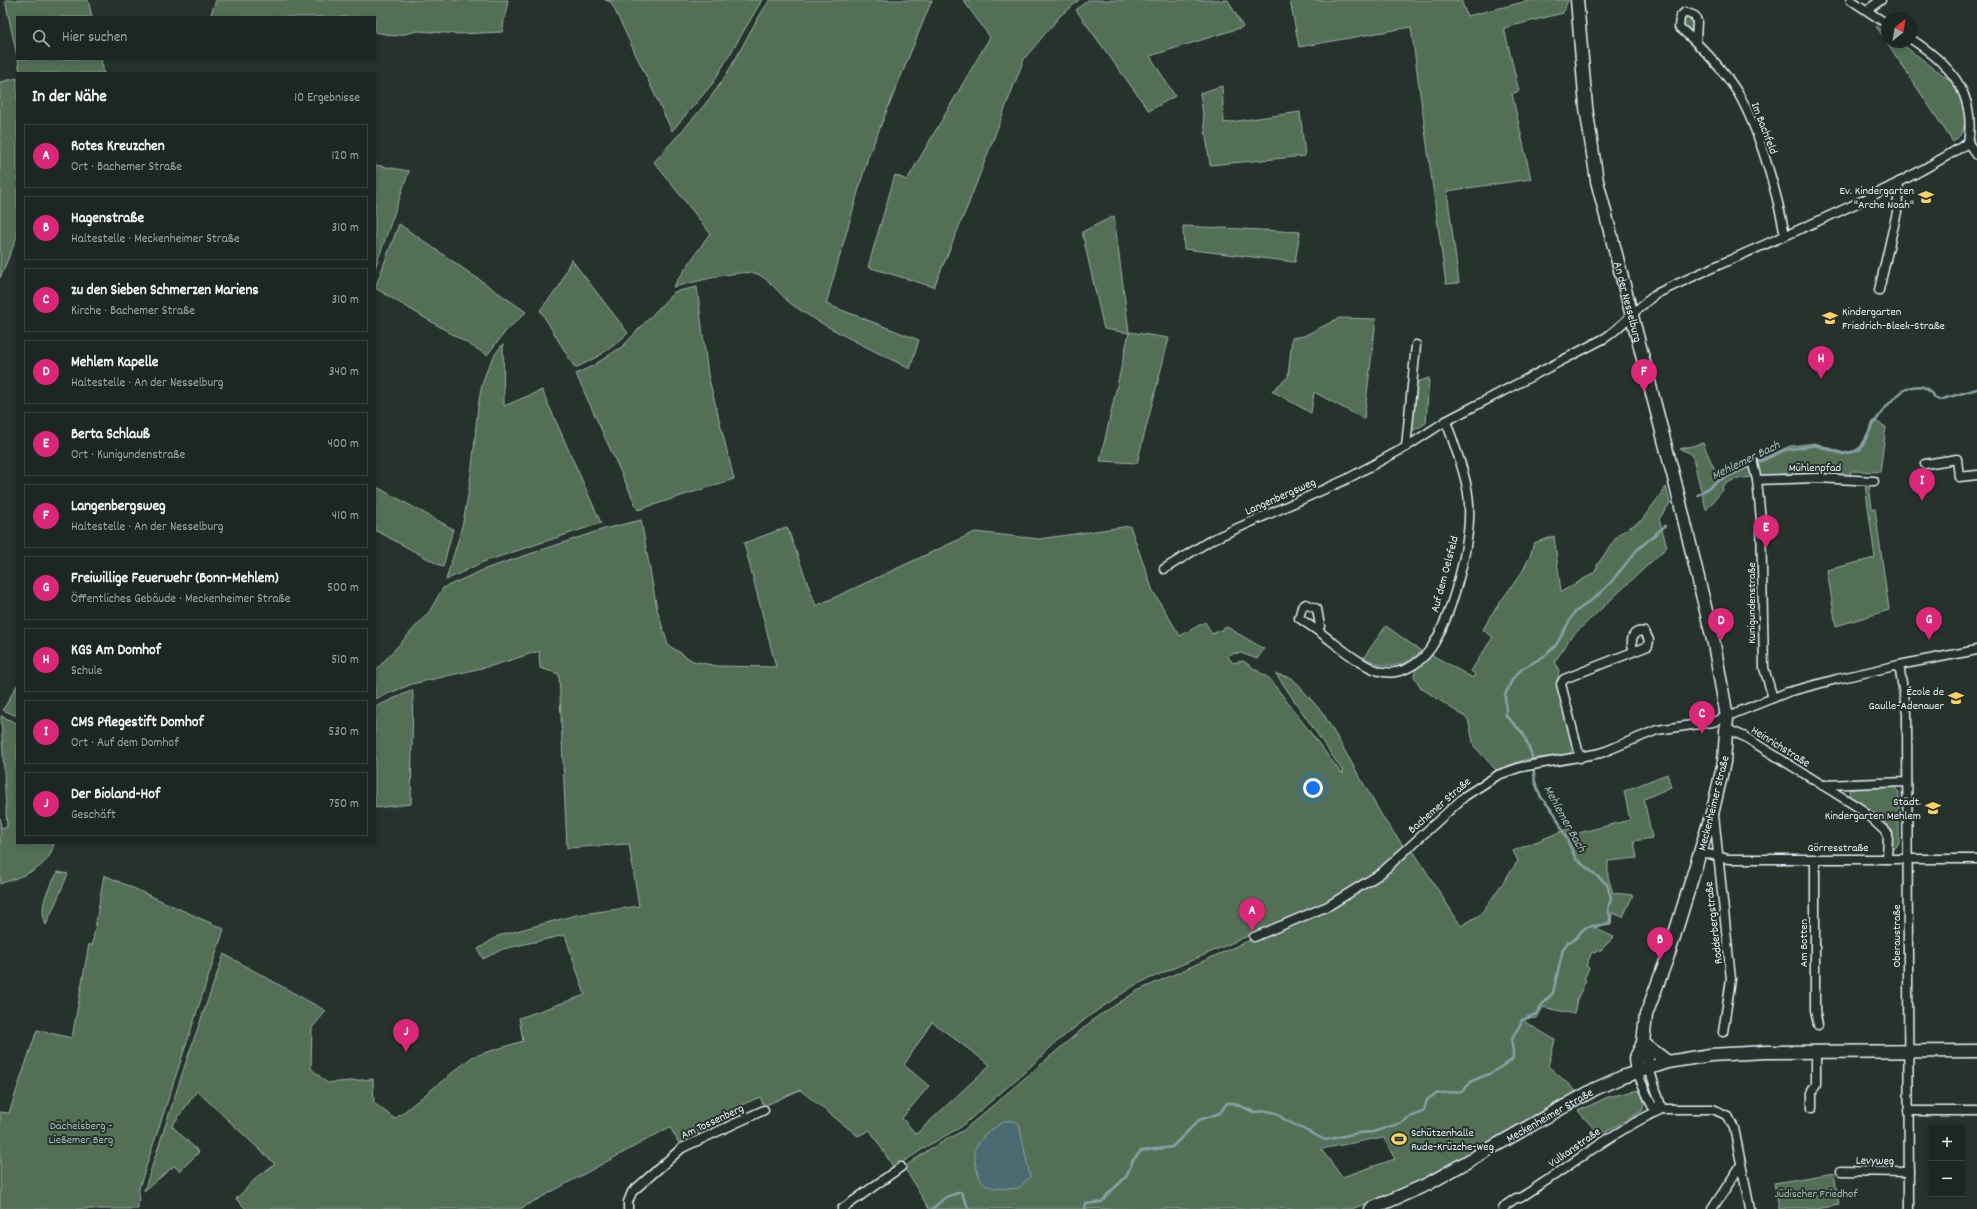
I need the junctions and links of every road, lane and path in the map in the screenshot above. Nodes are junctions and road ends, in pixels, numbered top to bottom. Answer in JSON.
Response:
{"nodes":[{"id":1,"x":1577,"y":0,"type":"edge"},
{"id":2,"x":1851,"y":0,"type":"edge"},
{"id":3,"x":1881,"y":0,"type":"edge"},
{"id":4,"x":1867,"y":10,"type":"junction"},
{"id":5,"x":1881,"y":20,"type":"edge"},
{"id":6,"x":1696,"y":42,"type":"dead end"},
{"id":7,"x":1917,"y":44,"type":"edge"},
{"id":8,"x":1976,"y":104,"type":"edge"},
{"id":9,"x":1968,"y":143,"type":"junction"},
{"id":10,"x":1977,"y":155,"type":"edge"},
{"id":11,"x":1899,"y":182,"type":"junction"},
{"id":12,"x":1785,"y":235,"type":"junction"},
{"id":13,"x":1879,"y":290,"type":"dead end"},
{"id":14,"x":1632,"y":314,"type":"junction"},
{"id":15,"x":1416,"y":345,"type":"dead end"},
{"id":16,"x":1446,"y":421,"type":"junction"},
{"id":17,"x":1406,"y":447,"type":"junction"},
{"id":18,"x":1752,"y":460,"type":"dead end"},
{"id":19,"x":1925,"y":464,"type":"dead end"},
{"id":20,"x":1977,"y":475,"type":"edge"},
{"id":21,"x":1757,"y":480,"type":"junction"},
{"id":22,"x":1874,"y":481,"type":"dead end"},
{"id":23,"x":1164,"y":569,"type":"dead end"},
{"id":24,"x":1318,"y":631,"type":"dead end"},
{"id":25,"x":1977,"y":650,"type":"edge"},
{"id":26,"x":1634,"y":651,"type":"dead end"},
{"id":27,"x":1899,"y":665,"type":"junction"},
{"id":28,"x":1773,"y":698,"type":"junction"},
{"id":29,"x":1727,"y":717,"type":"junction"},
{"id":30,"x":1727,"y":729,"type":"junction"},
{"id":31,"x":1580,"y":758,"type":"junction"},
{"id":32,"x":1907,"y":782,"type":"junction"},
{"id":33,"x":1822,"y":785,"type":"junction"},
{"id":34,"x":1713,"y":810,"type":"junction"},
{"id":35,"x":1701,"y":852,"type":"junction"},
{"id":36,"x":1717,"y":858,"type":"junction"},
{"id":37,"x":1888,"y":858,"type":"junction"},
{"id":38,"x":1908,"y":858,"type":"junction"},
{"id":39,"x":1977,"y":859,"type":"edge"},
{"id":40,"x":1815,"y":860,"type":"junction"},
{"id":41,"x":1254,"y":936,"type":"dead end"},
{"id":42,"x":1818,"y":1025,"type":"dead end"},
{"id":43,"x":1723,"y":1032,"type":"dead end"},
{"id":44,"x":1643,"y":1043,"type":"junction"},
{"id":45,"x":1909,"y":1051,"type":"junction"},
{"id":46,"x":1977,"y":1051,"type":"edge"},
{"id":47,"x":1816,"y":1052,"type":"junction"},
{"id":48,"x":1668,"y":1062,"type":"junction"},
{"id":49,"x":1649,"y":1068,"type":"junction"},
{"id":50,"x":1637,"y":1072,"type":"junction"},
{"id":51,"x":1812,"y":1108,"type":"dead end"},
{"id":52,"x":1662,"y":1109,"type":"junction"},
{"id":53,"x":764,"y":1110,"type":"dead end"},
{"id":54,"x":1908,"y":1111,"type":"junction"},
{"id":55,"x":1977,"y":1111,"type":"edge"},
{"id":56,"x":1741,"y":1165,"type":"junction"},
{"id":57,"x":901,"y":1167,"type":"dead end"},
{"id":58,"x":1841,"y":1171,"type":"dead end"},
{"id":59,"x":1909,"y":1172,"type":"junction"},
{"id":60,"x":628,"y":1209,"type":"edge"},
{"id":61,"x":842,"y":1209,"type":"edge"},
{"id":62,"x":1371,"y":1209,"type":"edge"},
{"id":63,"x":1503,"y":1209,"type":"edge"},
{"id":64,"x":1712,"y":1209,"type":"edge"},
{"id":65,"x":1750,"y":1209,"type":"edge"},
{"id":66,"x":1909,"y":1209,"type":"edge"}],
"edges":[{"from":1,"to":14,"type":"street","name":"An der Nesselburg"},
{"from":2,"to":4,"type":"street"},
{"from":3,"to":4,"type":"street"},
{"from":4,"to":5,"type":"street"},
{"from":6,"to":12,"type":"street","name":"Im Bachfeld"},
{"from":7,"to":8,"type":"street"},
{"from":8,"to":9,"type":"street"},
{"from":9,"to":10,"type":"street"},
{"from":9,"to":11,"type":"street","name":"Langenbergsweg"},
{"from":11,"to":12,"type":"street","name":"Langenbergsweg"},
{"from":11,"to":13,"type":"street"},
{"from":12,"to":14,"type":"street","name":"Langenbergsweg"},
{"from":14,"to":16,"type":"street","name":"Langenbergsweg"},
{"from":14,"to":29,"type":"street","name":"An der Nesselburg"},
{"from":15,"to":17,"type":"street"},
{"from":16,"to":17,"type":"street","name":"Langenbergsweg"},
{"from":16,"to":24,"type":"street","name":"Auf dem Oelsfeld"},
{"from":17,"to":23,"type":"street","name":"Langenbergsweg"},
{"from":18,"to":21,"type":"street","name":"Kunigundenstraße"},
{"from":19,"to":20,"type":"street"},
{"from":21,"to":22,"type":"street","name":"Mühlenpfad"},
{"from":21,"to":28,"type":"street","name":"Kunigundenstraße"},
{"from":25,"to":27,"type":"street"},
{"from":26,"to":31,"type":"street"},
{"from":27,"to":28,"type":"street"},
{"from":27,"to":32,"type":"street","name":"Oberaustraße"},
{"from":28,"to":29,"type":"street"},
{"from":29,"to":30,"type":"street","name":"Meckenheimer Straße"},
{"from":29,"to":31,"type":"street","name":"Bachemer Straße"},
{"from":30,"to":33,"type":"street","name":"Heinrichstraße"},
{"from":30,"to":34,"type":"street","name":"Meckenheimer Straße"},
{"from":31,"to":41,"type":"street","name":"Bachemer Straße"},
{"from":32,"to":33,"type":"street"},
{"from":32,"to":38,"type":"street","name":"Oberaustraße"},
{"from":33,"to":37,"type":"street","name":"Heinrichstraße"},
{"from":34,"to":35,"type":"street","name":"Meckenheimer Straße"},
{"from":34,"to":36,"type":"street","name":"Rodderbergstraße"},
{"from":35,"to":36,"type":"street","name":"Görresstraße"},
{"from":35,"to":44,"type":"street","name":"Meckenheimer Straße"},
{"from":36,"to":40,"type":"street","name":"Görresstraße"},
{"from":36,"to":43,"type":"street","name":"Rodderbergstraße"},
{"from":37,"to":38,"type":"street","name":"Görresstraße"},
{"from":37,"to":40,"type":"street","name":"Görresstraße"},
{"from":38,"to":39,"type":"street","name":"Görresstraße"},
{"from":38,"to":45,"type":"street","name":"Oberaustraße"},
{"from":40,"to":42,"type":"street","name":"Am Botten"},
{"from":44,"to":48,"type":"street"},
{"from":44,"to":49,"type":"street","name":"Meckenheimer Straße"},
{"from":44,"to":50,"type":"street","name":"Meckenheimer Straße"},
{"from":45,"to":46,"type":"street"},
{"from":45,"to":47,"type":"street"},
{"from":45,"to":54,"type":"street","name":"Oberaustraße"},
{"from":47,"to":48,"type":"street"},
{"from":47,"to":51,"type":"street"},
{"from":48,"to":49,"type":"street"},
{"from":49,"to":50,"type":"street"},
{"from":49,"to":52,"type":"street"},
{"from":50,"to":52,"type":"street"},
{"from":50,"to":62,"type":"street","name":"Meckenheimer Straße"},
{"from":52,"to":56,"type":"street"},
{"from":52,"to":63,"type":"street","name":"Vulkanstraße"},
{"from":53,"to":60,"type":"street","name":"Am Tossenberg"},
{"from":54,"to":55,"type":"street"},
{"from":54,"to":59,"type":"street","name":"Oberaustraße"},
{"from":56,"to":64,"type":"street"},
{"from":56,"to":65,"type":"street"},
{"from":57,"to":61,"type":"street"},
{"from":58,"to":59,"type":"street","name":"Levyweg"},
{"from":59,"to":66,"type":"street","name":"Oberaustraße"}]}
